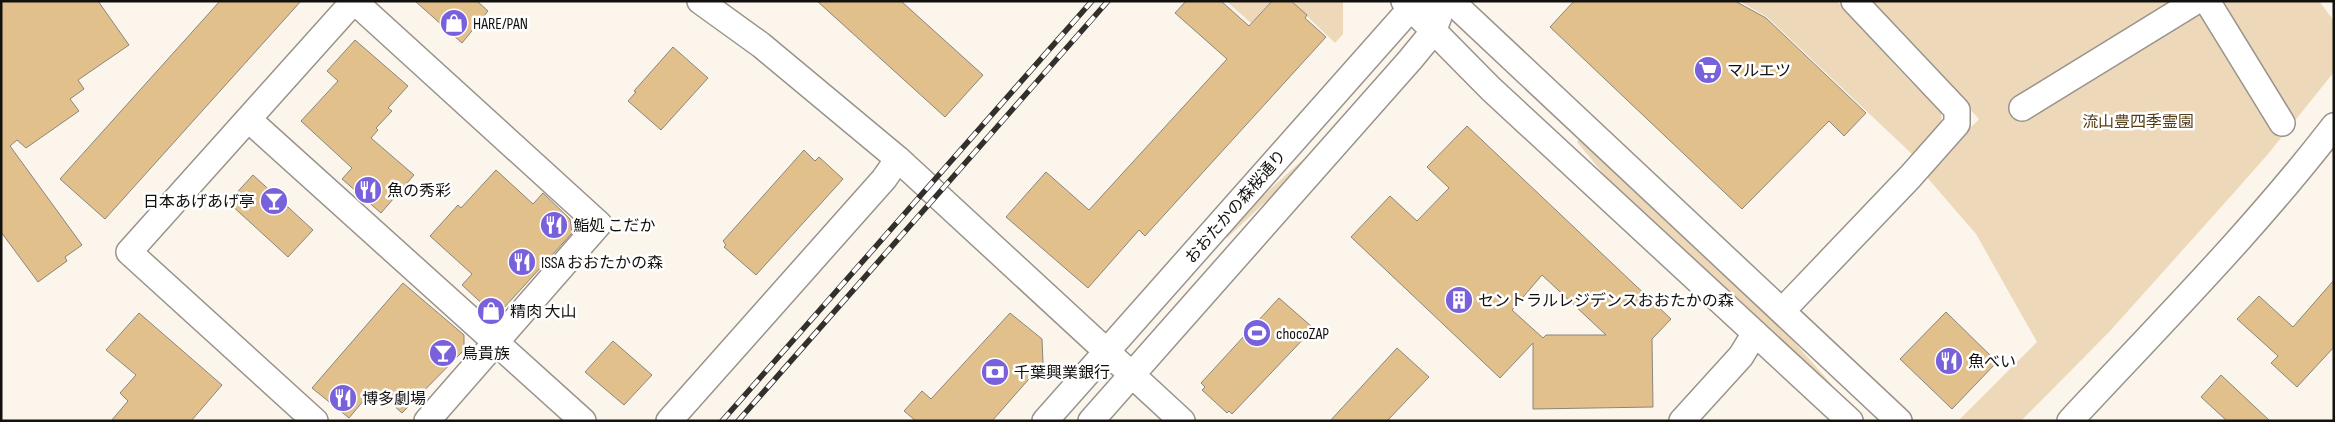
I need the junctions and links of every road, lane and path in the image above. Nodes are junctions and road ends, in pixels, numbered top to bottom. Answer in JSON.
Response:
{"nodes":[{"id":1,"x":700,"y":1,"type":"edge"},
{"id":2,"x":1444,"y":1,"type":"edge"},
{"id":3,"x":1451,"y":1,"type":"edge"},
{"id":4,"x":1854,"y":1,"type":"edge"},
{"id":5,"x":2196,"y":1,"type":"edge"},
{"id":6,"x":2207,"y":1,"type":"edge"},
{"id":7,"x":1415,"y":4,"type":"edge"},
{"id":8,"x":1433,"y":32,"type":"junction"},
{"id":9,"x":2022,"y":108,"type":"dead end"},
{"id":10,"x":248,"y":119,"type":"junction"},
{"id":11,"x":2282,"y":122,"type":"dead end"},
{"id":12,"x":2334,"y":126,"type":"edge"},
{"id":13,"x":898,"y":159,"type":"junction"},
{"id":14,"x":1782,"y":311,"type":"junction"},
{"id":15,"x":1755,"y":333,"type":"junction"},
{"id":16,"x":496,"y":341,"type":"junction"},
{"id":17,"x":1107,"y":352,"type":"junction"},
{"id":18,"x":1133,"y":374,"type":"junction"},
{"id":19,"x":316,"y":421,"type":"edge"},
{"id":20,"x":427,"y":421,"type":"edge"},
{"id":21,"x":583,"y":421,"type":"edge"},
{"id":22,"x":669,"y":421,"type":"edge"},
{"id":23,"x":1045,"y":421,"type":"edge"},
{"id":24,"x":1091,"y":421,"type":"edge"},
{"id":25,"x":1182,"y":421,"type":"edge"},
{"id":26,"x":1682,"y":421,"type":"edge"},
{"id":27,"x":1850,"y":421,"type":"edge"},
{"id":28,"x":1899,"y":421,"type":"edge"},
{"id":29,"x":2070,"y":421,"type":"edge"}],
"edges":[{"from":1,"to":13,"type":"street"},
{"from":2,"to":8,"type":"street"},
{"from":3,"to":14,"type":"street"},
{"from":4,"to":14,"type":"street"},
{"from":5,"to":9,"type":"street"},
{"from":6,"to":11,"type":"street"},
{"from":7,"to":8,"type":"street"},
{"from":7,"to":17,"type":"street","name":"おおたかの森桜通り"},
{"from":8,"to":15,"type":"street"},
{"from":8,"to":18,"type":"street"},
{"from":10,"to":16,"type":"street"},
{"from":10,"to":16,"type":"street"},
{"from":10,"to":19,"type":"street"},
{"from":12,"to":29,"type":"street"},
{"from":13,"to":17,"type":"street"},
{"from":13,"to":22,"type":"street"},
{"from":14,"to":28,"type":"street"},
{"from":15,"to":26,"type":"street"},
{"from":15,"to":27,"type":"street"},
{"from":16,"to":20,"type":"street"},
{"from":16,"to":21,"type":"street"},
{"from":17,"to":18,"type":"street"},
{"from":17,"to":23,"type":"street","name":"おおたかの森桜通り"},
{"from":18,"to":24,"type":"street"},
{"from":18,"to":25,"type":"street"}]}
